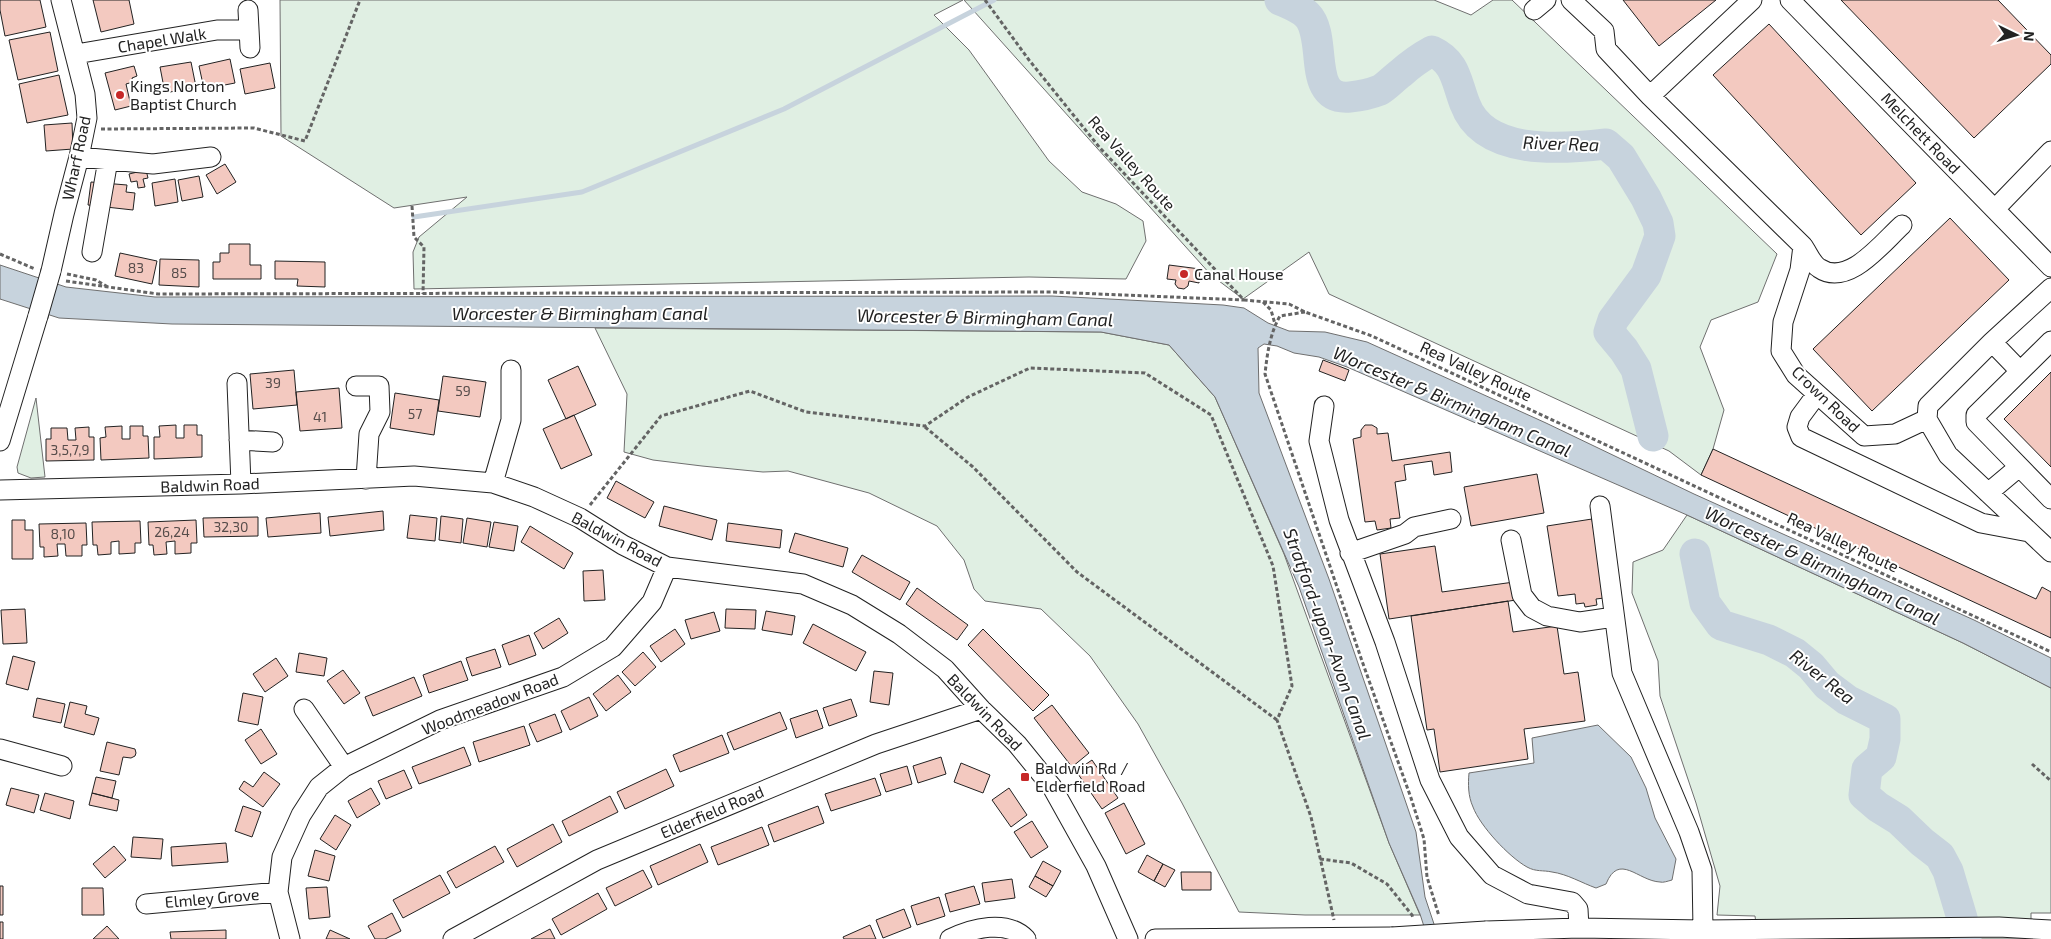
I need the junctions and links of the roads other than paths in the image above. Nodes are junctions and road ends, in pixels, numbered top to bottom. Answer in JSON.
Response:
{"nodes":[{"id":1,"x":61,"y":0,"type":"edge"},
{"id":2,"x":1571,"y":0,"type":"edge"},
{"id":3,"x":1752,"y":0,"type":"edge"},
{"id":4,"x":1790,"y":0,"type":"edge"},
{"id":5,"x":248,"y":10,"type":"dead end"},
{"id":6,"x":76,"y":54,"type":"junction"},
{"id":7,"x":1650,"y":96,"type":"junction"},
{"id":8,"x":2051,"y":151,"type":"edge"},
{"id":9,"x":79,"y":157,"type":"junction"},
{"id":10,"x":211,"y":157,"type":"dead end"},
{"id":11,"x":108,"y":160,"type":"junction"},
{"id":12,"x":1995,"y":209,"type":"junction"},
{"id":13,"x":1902,"y":225,"type":"dead end"},
{"id":14,"x":1803,"y":246,"type":"junction"},
{"id":15,"x":92,"y":252,"type":"dead end"},
{"id":16,"x":2051,"y":267,"type":"edge"},
{"id":17,"x":2051,"y":288,"type":"edge"},
{"id":18,"x":2051,"y":341,"type":"edge"},
{"id":19,"x":1992,"y":342,"type":"junction"},
{"id":20,"x":511,"y":370,"type":"dead end"},
{"id":21,"x":2020,"y":371,"type":"junction"},
{"id":22,"x":237,"y":383,"type":"dead end"},
{"id":23,"x":356,"y":386,"type":"dead end"},
{"id":24,"x":1817,"y":394,"type":"junction"},
{"id":25,"x":6,"y":400,"type":"edge"},
{"id":26,"x":1324,"y":406,"type":"dead end"},
{"id":27,"x":1927,"y":419,"type":"junction"},
{"id":28,"x":238,"y":440,"type":"junction"},
{"id":29,"x":0,"y":441,"type":"edge"},
{"id":30,"x":273,"y":442,"type":"dead end"},
{"id":31,"x":2019,"y":466,"type":"junction"},
{"id":32,"x":366,"y":479,"type":"junction"},
{"id":33,"x":493,"y":483,"type":"junction"},
{"id":34,"x":241,"y":484,"type":"junction"},
{"id":35,"x":0,"y":490,"type":"edge"},
{"id":36,"x":1988,"y":493,"type":"junction"},
{"id":37,"x":2051,"y":499,"type":"edge"},
{"id":38,"x":1600,"y":506,"type":"dead end"},
{"id":39,"x":1451,"y":518,"type":"dead end"},
{"id":40,"x":2031,"y":533,"type":"junction"},
{"id":41,"x":1511,"y":540,"type":"dead end"},
{"id":42,"x":2050,"y":547,"type":"edge"},
{"id":43,"x":1350,"y":553,"type":"junction"},
{"id":44,"x":667,"y":567,"type":"junction"},
{"id":45,"x":1614,"y":617,"type":"junction"},
{"id":46,"x":304,"y":709,"type":"dead end"},
{"id":47,"x":981,"y":709,"type":"junction"},
{"id":48,"x":0,"y":748,"type":"edge"},
{"id":49,"x":62,"y":766,"type":"dead end"},
{"id":50,"x":344,"y":767,"type":"junction"},
{"id":51,"x":278,"y":892,"type":"junction"},
{"id":52,"x":146,"y":904,"type":"dead end"},
{"id":53,"x":1579,"y":928,"type":"junction"},
{"id":54,"x":1704,"y":930,"type":"junction"},
{"id":55,"x":2046,"y":933,"type":"edge"},
{"id":56,"x":1623,"y":934,"type":"edge"},
{"id":57,"x":1339,"y":938,"type":"edge"},
{"id":58,"x":290,"y":939,"type":"edge"},
{"id":59,"x":453,"y":939,"type":"edge"},
{"id":60,"x":950,"y":939,"type":"edge"},
{"id":61,"x":1026,"y":939,"type":"edge"},
{"id":62,"x":1128,"y":939,"type":"edge"},
{"id":63,"x":1155,"y":939,"type":"edge"}],
"edges":[{"from":1,"to":6,"type":"street","name":"Wharf Road"},
{"from":2,"to":7,"type":"street"},
{"from":3,"to":7,"type":"street"},
{"from":4,"to":12,"type":"street","name":"Melchett Road"},
{"from":5,"to":6,"type":"street","name":"Chapel Walk"},
{"from":6,"to":9,"type":"street","name":"Wharf Road"},
{"from":7,"to":14,"type":"street"},
{"from":8,"to":12,"type":"street"},
{"from":9,"to":11,"type":"street"},
{"from":9,"to":25,"type":"street","name":"Wharf Road","bridge":true},
{"from":10,"to":11,"type":"street"},
{"from":11,"to":15,"type":"street"},
{"from":12,"to":16,"type":"street","name":"Melchett Road"},
{"from":13,"to":14,"type":"street"},
{"from":14,"to":24,"type":"street","name":"Crown Road"},
{"from":17,"to":19,"type":"street"},
{"from":18,"to":21,"type":"street"},
{"from":19,"to":21,"type":"street"},
{"from":19,"to":27,"type":"street"},
{"from":20,"to":33,"type":"street"},
{"from":21,"to":31,"type":"street"},
{"from":22,"to":28,"type":"street"},
{"from":23,"to":32,"type":"street"},
{"from":24,"to":27,"type":"street","name":"Crown Road"},
{"from":24,"to":40,"type":"street"},
{"from":25,"to":29,"type":"street","name":"Wharf Road"},
{"from":26,"to":43,"type":"street"},
{"from":27,"to":36,"type":"street"},
{"from":28,"to":30,"type":"street"},
{"from":28,"to":34,"type":"street"},
{"from":31,"to":36,"type":"street"},
{"from":31,"to":37,"type":"street"},
{"from":32,"to":33,"type":"street","name":"Baldwin Road"},
{"from":32,"to":34,"type":"street","name":"Baldwin Road"},
{"from":33,"to":44,"type":"street","name":"Baldwin Road"},
{"from":34,"to":35,"type":"street","name":"Baldwin Road"},
{"from":36,"to":40,"type":"street"},
{"from":38,"to":45,"type":"street"},
{"from":39,"to":43,"type":"street"},
{"from":40,"to":42,"type":"street"},
{"from":41,"to":45,"type":"street"},
{"from":43,"to":53,"type":"street"},
{"from":44,"to":47,"type":"street","name":"Baldwin Road"},
{"from":44,"to":50,"type":"street","name":"Woodmeadow Road"},
{"from":45,"to":54,"type":"street"},
{"from":46,"to":50,"type":"street"},
{"from":47,"to":59,"type":"street","name":"Elderfield Road"},
{"from":47,"to":62,"type":"street","name":"Baldwin Road"},
{"from":48,"to":49,"type":"street"},
{"from":50,"to":51,"type":"street","name":"Woodmeadow Road"},
{"from":51,"to":52,"type":"street","name":"Elmley Grove"},
{"from":51,"to":58,"type":"street","name":"Woodmeadow Road"},
{"from":53,"to":56,"type":"street"},
{"from":53,"to":57,"type":"street","bridge":true},
{"from":54,"to":55,"type":"street"},
{"from":54,"to":56,"type":"street"},
{"from":57,"to":63,"type":"street"},
{"from":60,"to":61,"type":"street"}]}
